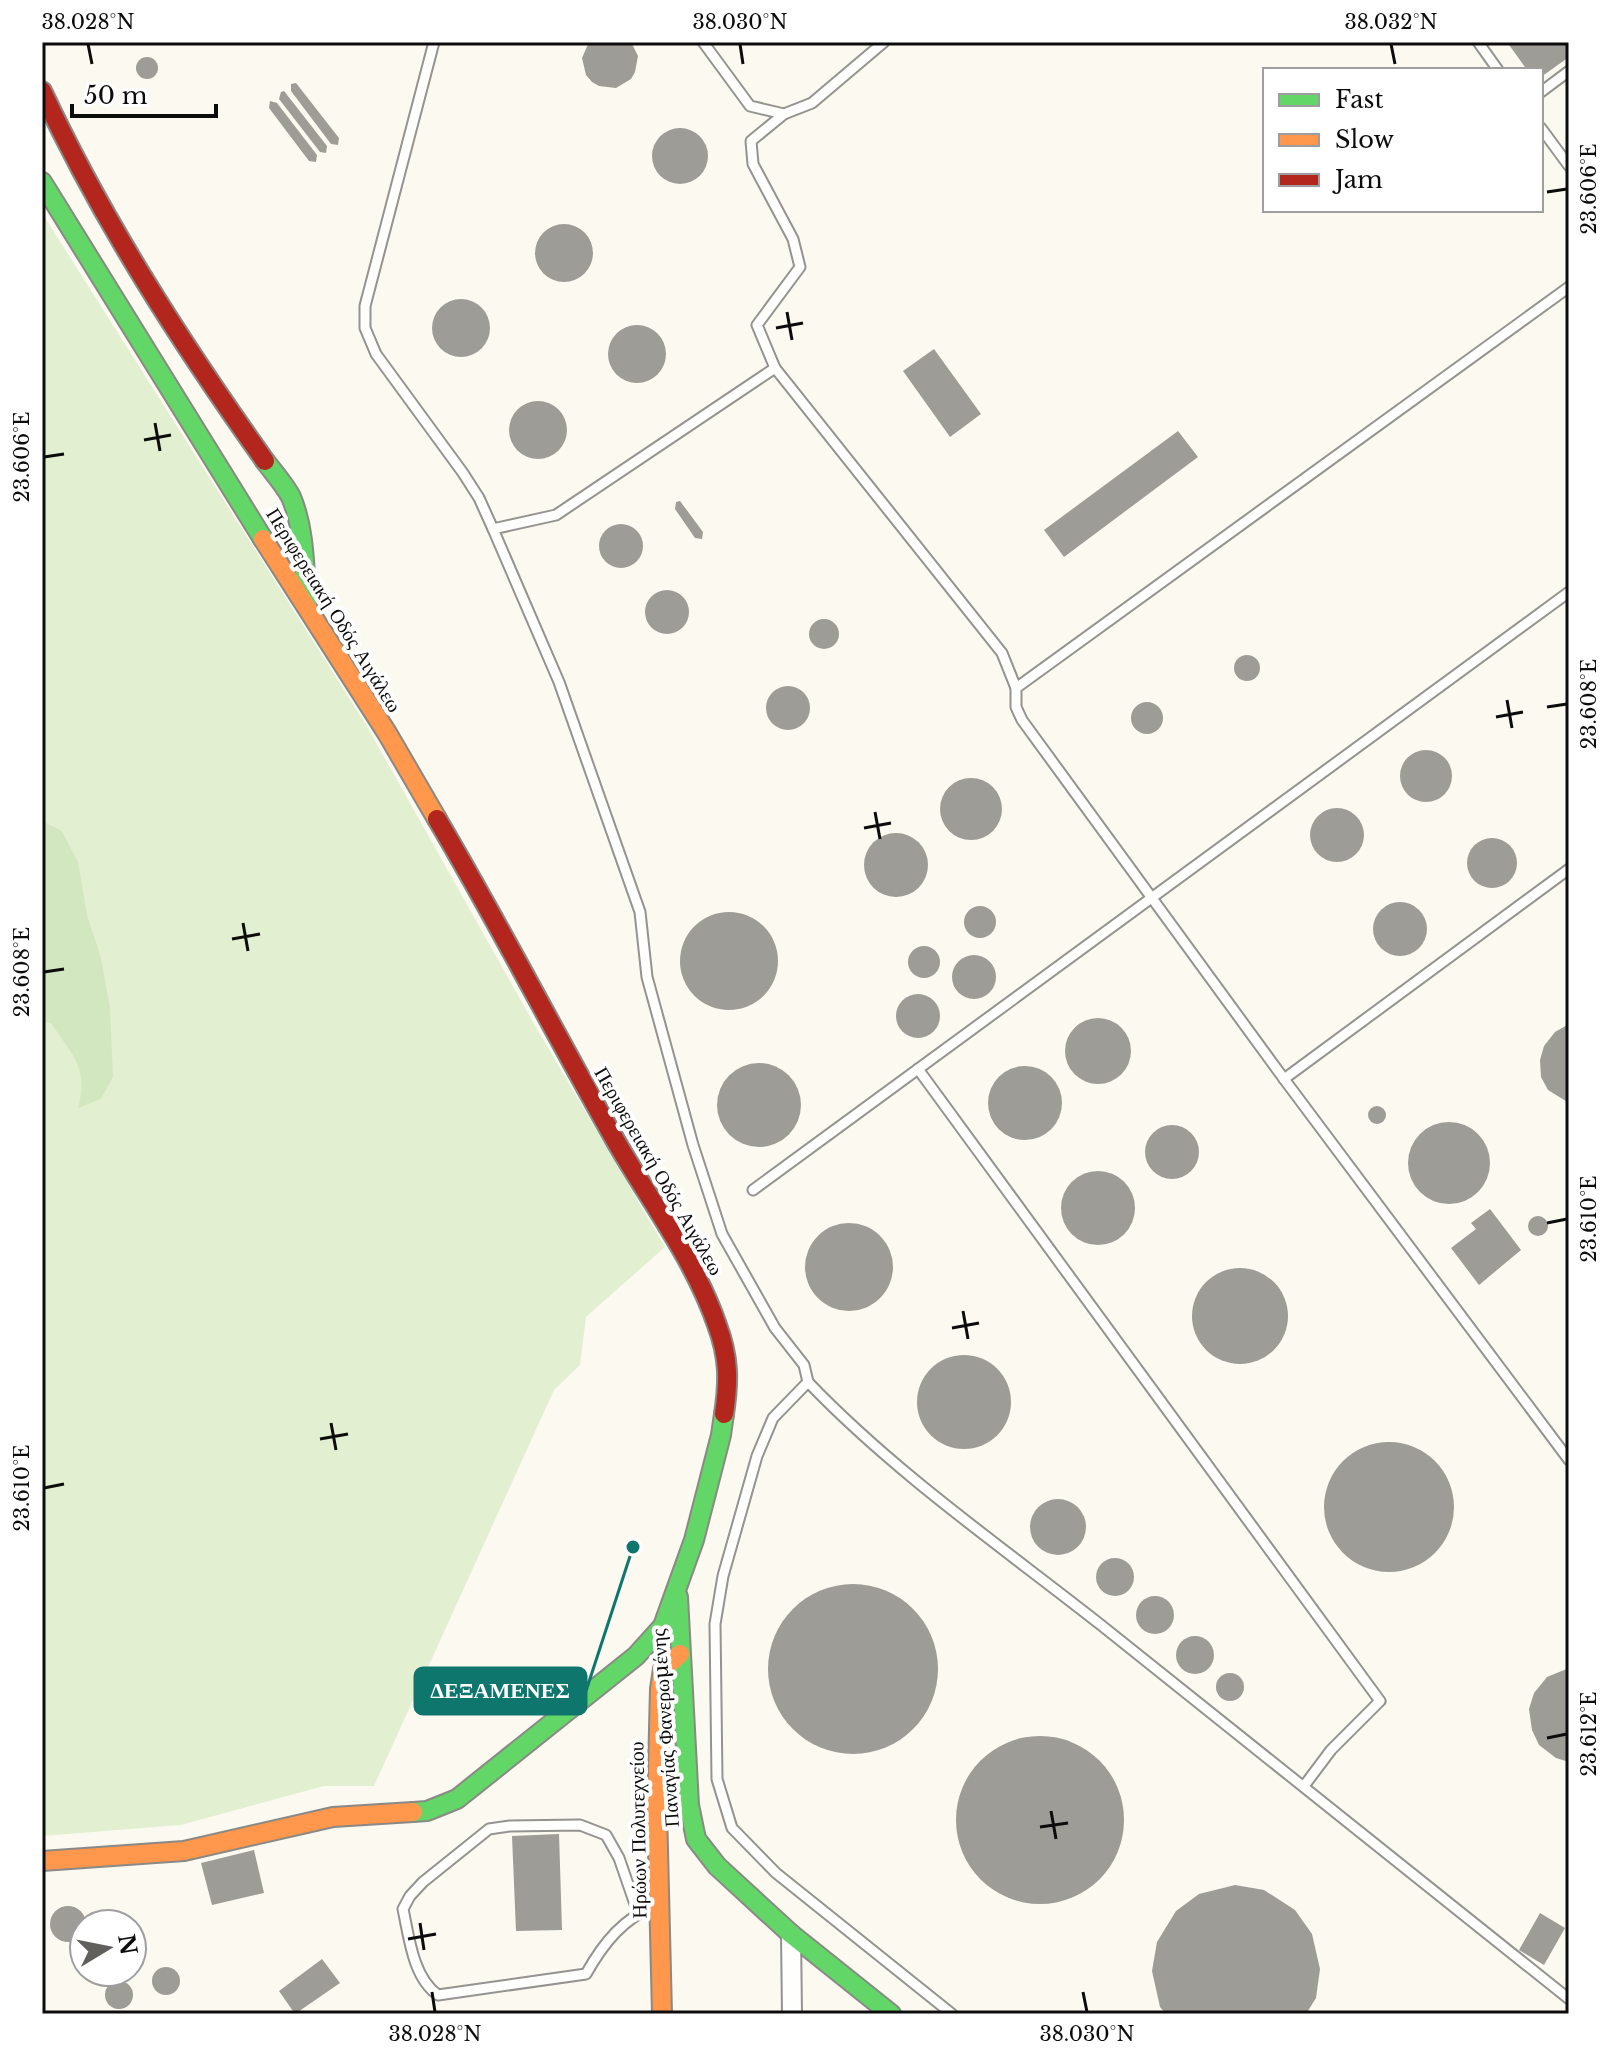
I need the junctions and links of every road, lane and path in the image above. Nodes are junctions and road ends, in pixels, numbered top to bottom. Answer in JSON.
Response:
{"nodes":[{"id":1,"x":434,"y":42,"type":"edge"},
{"id":2,"x":703,"y":42,"type":"edge"},
{"id":3,"x":884,"y":42,"type":"edge"},
{"id":4,"x":1478,"y":42,"type":"edge"},
{"id":5,"x":1497,"y":68,"type":"edge"},
{"id":6,"x":1569,"y":71,"type":"edge"},
{"id":7,"x":1543,"y":90,"type":"edge"},
{"id":8,"x":42,"y":91,"type":"edge"},
{"id":9,"x":784,"y":114,"type":"junction"},
{"id":10,"x":1543,"y":131,"type":"edge"},
{"id":11,"x":1569,"y":166,"type":"edge"},
{"id":12,"x":42,"y":182,"type":"edge"},
{"id":13,"x":1569,"y":287,"type":"edge"},
{"id":14,"x":775,"y":368,"type":"junction"},
{"id":15,"x":493,"y":529,"type":"junction"},
{"id":16,"x":1569,"y":592,"type":"edge"},
{"id":17,"x":308,"y":608,"type":"junction"},
{"id":18,"x":1016,"y":688,"type":"junction"},
{"id":19,"x":1569,"y":869,"type":"edge"},
{"id":20,"x":1151,"y":897,"type":"junction"},
{"id":21,"x":918,"y":1069,"type":"junction"},
{"id":22,"x":1284,"y":1079,"type":"junction"},
{"id":23,"x":753,"y":1190,"type":"dead end"},
{"id":24,"x":808,"y":1382,"type":"junction"},
{"id":25,"x":1569,"y":1460,"type":"edge"},
{"id":26,"x":678,"y":1591,"type":"junction"},
{"id":27,"x":680,"y":1654,"type":"junction"},
{"id":28,"x":1304,"y":1786,"type":"junction"},
{"id":29,"x":42,"y":1861,"type":"edge"},
{"id":30,"x":660,"y":1903,"type":"junction"},
{"id":31,"x":638,"y":1913,"type":"junction"},
{"id":32,"x":791,"y":1934,"type":"junction"},
{"id":33,"x":1569,"y":1999,"type":"edge"},
{"id":34,"x":662,"y":2014,"type":"edge"},
{"id":35,"x":792,"y":2014,"type":"edge"},
{"id":36,"x":891,"y":2014,"type":"edge"},
{"id":37,"x":952,"y":2014,"type":"edge"}],
"edges":[{"from":1,"to":15,"type":"lane"},
{"from":2,"to":9,"type":"lane"},
{"from":3,"to":9,"type":"lane"},
{"from":4,"to":5,"type":"lane"},
{"from":6,"to":7,"type":"lane"},
{"from":8,"to":17,"type":"main road"},
{"from":9,"to":14,"type":"lane"},
{"from":10,"to":11,"type":"lane"},
{"from":12,"to":17,"type":"main road","name":"Περιφερειακή Οδός Αιγάλεω"},
{"from":13,"to":18,"type":"lane"},
{"from":14,"to":15,"type":"lane"},
{"from":14,"to":18,"type":"lane"},
{"from":15,"to":24,"type":"lane"},
{"from":16,"to":20,"type":"lane"},
{"from":17,"to":26,"type":"main road","name":"Περιφερειακή Οδός Αιγάλεω"},
{"from":18,"to":20,"type":"lane"},
{"from":19,"to":22,"type":"lane"},
{"from":20,"to":21,"type":"lane"},
{"from":20,"to":22,"type":"lane"},
{"from":21,"to":23,"type":"lane"},
{"from":21,"to":28,"type":"lane"},
{"from":22,"to":25,"type":"lane"},
{"from":24,"to":28,"type":"lane"},
{"from":24,"to":37,"type":"lane"},
{"from":26,"to":27,"type":"main road","name":"Παναγίας Φανερωμένης"},
{"from":26,"to":29,"type":"main road","name":"Περιφερειακή Οδός Αιγάλεω"},
{"from":27,"to":30,"type":"main road","name":"Ηρώων Πολυτεχνείου"},
{"from":27,"to":32,"type":"main road","name":"Παναγίας Φανερωμένης"},
{"from":28,"to":33,"type":"lane"},
{"from":30,"to":31,"type":"lane"},
{"from":30,"to":34,"type":"main road","name":"Ηρώων Πολυτεχνείου"},
{"from":31,"to":31,"type":"lane"},
{"from":32,"to":35,"type":"street"},
{"from":32,"to":36,"type":"main road","name":"Παναγίας Φανερωμένης"}]}
